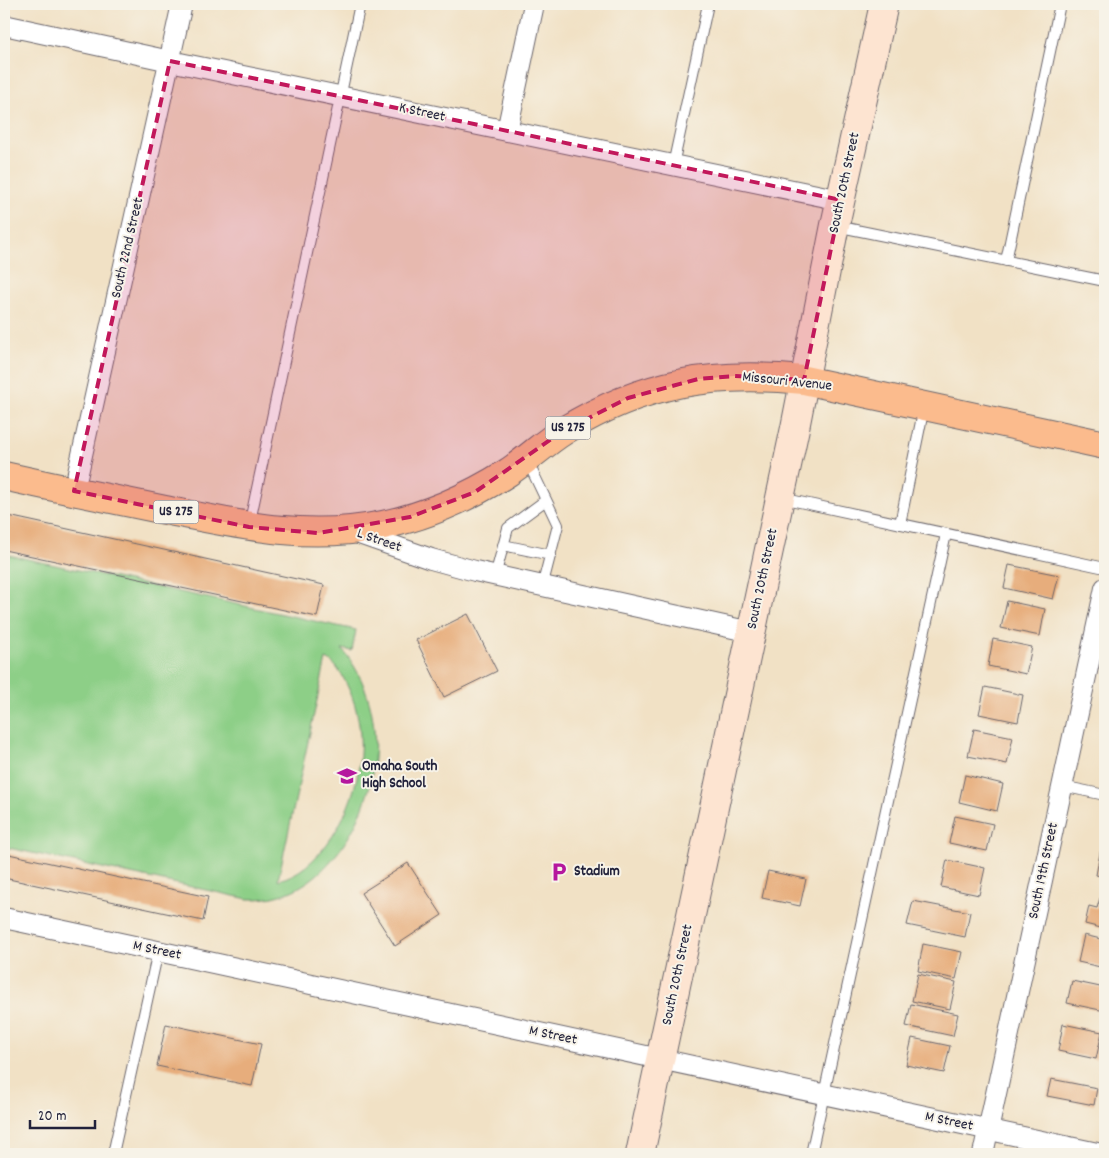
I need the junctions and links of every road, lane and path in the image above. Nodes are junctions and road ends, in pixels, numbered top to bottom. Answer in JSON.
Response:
{"nodes":[{"id":1,"x":182,"y":4,"type":"edge"},
{"id":2,"x":360,"y":4,"type":"edge"},
{"id":3,"x":534,"y":4,"type":"edge"},
{"id":4,"x":708,"y":4,"type":"edge"},
{"id":5,"x":884,"y":4,"type":"edge"},
{"id":6,"x":1060,"y":4,"type":"edge"},
{"id":7,"x":4,"y":25,"type":"edge"},
{"id":8,"x":170,"y":61,"type":"junction"},
{"id":9,"x":340,"y":96,"type":"junction"},
{"id":10,"x":507,"y":131,"type":"junction"},
{"id":11,"x":673,"y":165,"type":"junction"},
{"id":12,"x":838,"y":212,"type":"junction"},
{"id":13,"x":1006,"y":261,"type":"junction"},
{"id":14,"x":1105,"y":281,"type":"edge"},
{"id":15,"x":804,"y":380,"type":"junction"},
{"id":16,"x":925,"y":406,"type":"junction"},
{"id":17,"x":1105,"y":445,"type":"edge"},
{"id":18,"x":526,"y":459,"type":"junction"},
{"id":19,"x":4,"y":476,"type":"edge"},
{"id":20,"x":74,"y":491,"type":"junction"},
{"id":21,"x":780,"y":498,"type":"junction"},
{"id":22,"x":546,"y":500,"type":"junction"},
{"id":23,"x":900,"y":524,"type":"junction"},
{"id":24,"x":249,"y":527,"type":"junction"},
{"id":25,"x":349,"y":530,"type":"junction"},
{"id":26,"x":946,"y":534,"type":"junction"},
{"id":27,"x":503,"y":545,"type":"junction"},
{"id":28,"x":551,"y":555,"type":"junction"},
{"id":29,"x":1105,"y":568,"type":"edge"},
{"id":30,"x":495,"y":576,"type":"junction"},
{"id":31,"x":542,"y":587,"type":"junction"},
{"id":32,"x":1105,"y":588,"type":"edge"},
{"id":33,"x":751,"y":632,"type":"junction"},
{"id":34,"x":1062,"y":786,"type":"junction"},
{"id":35,"x":1105,"y":795,"type":"edge"},
{"id":36,"x":4,"y":918,"type":"edge"},
{"id":37,"x":158,"y":951,"type":"junction"},
{"id":38,"x":660,"y":1059,"type":"junction"},
{"id":39,"x":824,"y":1095,"type":"junction"},
{"id":40,"x":988,"y":1130,"type":"junction"},
{"id":41,"x":113,"y":1154,"type":"edge"},
{"id":42,"x":640,"y":1154,"type":"edge"},
{"id":43,"x":811,"y":1154,"type":"edge"},
{"id":44,"x":983,"y":1154,"type":"edge"},
{"id":45,"x":1102,"y":1154,"type":"edge"}],
"edges":[{"from":1,"to":8,"type":"street","name":"South 22nd Street"},
{"from":2,"to":9,"type":"lane"},
{"from":3,"to":10,"type":"street"},
{"from":4,"to":11,"type":"lane"},
{"from":5,"to":12,"type":"street","name":"South 20th Street"},
{"from":6,"to":13,"type":"lane"},
{"from":7,"to":8,"type":"street","name":"K Street"},
{"from":8,"to":9,"type":"street","name":"K Street"},
{"from":8,"to":20,"type":"street","name":"South 22nd Street"},
{"from":9,"to":10,"type":"street","name":"K Street"},
{"from":9,"to":24,"type":"lane"},
{"from":10,"to":11,"type":"street","name":"K Street"},
{"from":11,"to":12,"type":"street","name":"K Street"},
{"from":12,"to":13,"type":"lane"},
{"from":12,"to":15,"type":"street","name":"South 20th Street"},
{"from":13,"to":14,"type":"lane"},
{"from":15,"to":16,"type":"main road","name":"Missouri Avenue","number":"US 275"},
{"from":15,"to":18,"type":"main road","name":"Missouri Avenue","number":"US 275"},
{"from":15,"to":21,"type":"street","name":"South 20th Street"},
{"from":16,"to":17,"type":"main road","name":"Missouri Avenue","number":"US 275"},
{"from":16,"to":23,"type":"lane"},
{"from":18,"to":22,"type":"lane"},
{"from":18,"to":25,"type":"main road","name":"Missouri Avenue","number":"US 275"},
{"from":19,"to":20,"type":"main road","name":"L Street","number":"US 275"},
{"from":20,"to":24,"type":"main road","name":"L Street","number":"US 275"},
{"from":21,"to":23,"type":"lane"},
{"from":21,"to":33,"type":"street","name":"South 20th Street"},
{"from":22,"to":27,"type":"lane"},
{"from":22,"to":28,"type":"lane"},
{"from":23,"to":26,"type":"lane"},
{"from":24,"to":25,"type":"main road","name":"L Street","number":"US 275"},
{"from":25,"to":30,"type":"street","name":"L Street"},
{"from":26,"to":29,"type":"lane"},
{"from":26,"to":39,"type":"lane"},
{"from":27,"to":28,"type":"lane"},
{"from":27,"to":30,"type":"lane"},
{"from":28,"to":31,"type":"lane"},
{"from":30,"to":31,"type":"street","name":"L Street"},
{"from":31,"to":33,"type":"street","name":"L Street"},
{"from":32,"to":34,"type":"street","name":"South 19th Street"},
{"from":33,"to":38,"type":"street","name":"South 20th Street"},
{"from":34,"to":35,"type":"lane"},
{"from":34,"to":40,"type":"street","name":"South 19th Street"},
{"from":36,"to":37,"type":"street","name":"M Street"},
{"from":37,"to":38,"type":"street","name":"M Street"},
{"from":37,"to":41,"type":"lane"},
{"from":38,"to":39,"type":"street","name":"M Street"},
{"from":38,"to":42,"type":"street","name":"South 20th Street"},
{"from":39,"to":40,"type":"street","name":"M Street"},
{"from":39,"to":43,"type":"lane"},
{"from":40,"to":44,"type":"street","name":"South 19th Street"},
{"from":40,"to":45,"type":"street","name":"M Street"}]}
